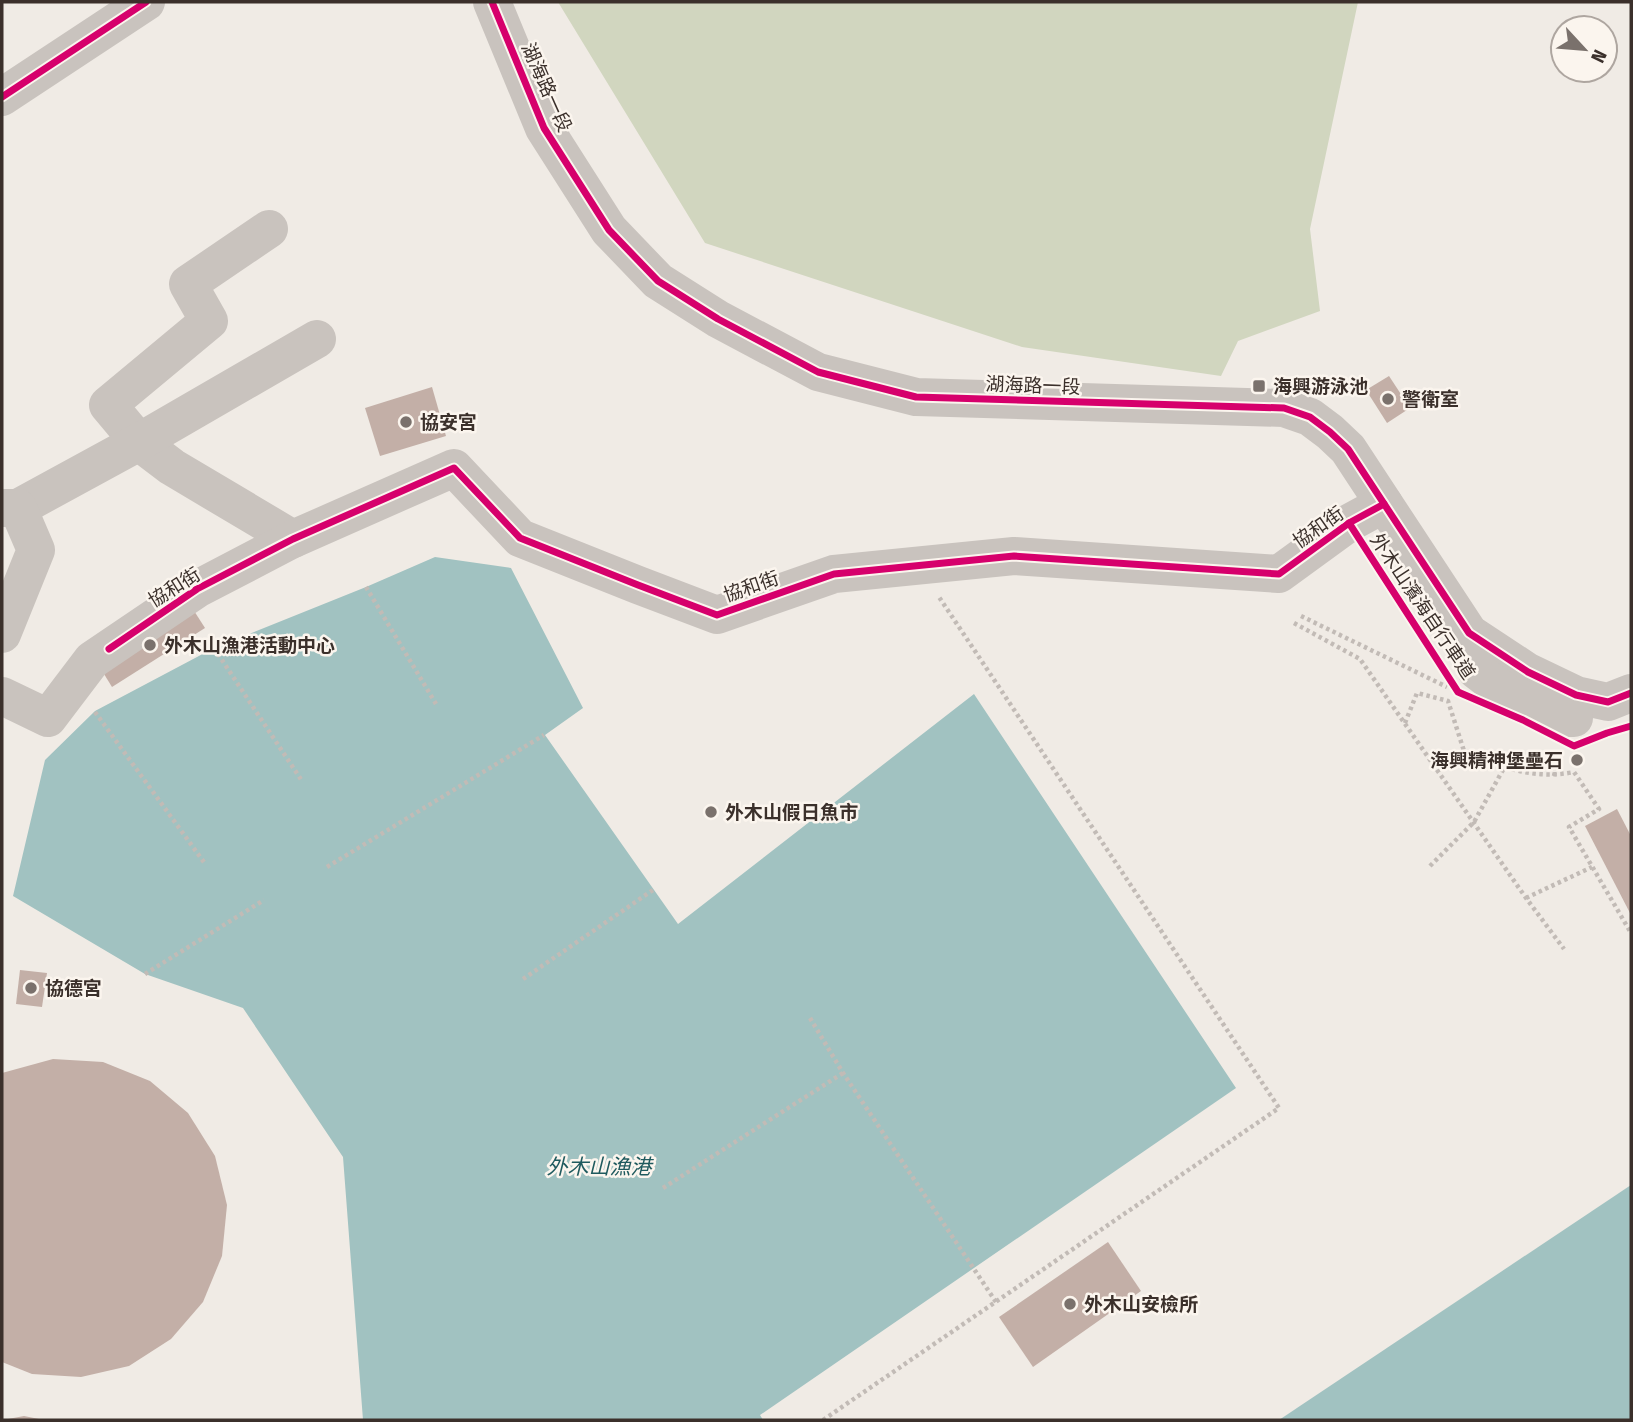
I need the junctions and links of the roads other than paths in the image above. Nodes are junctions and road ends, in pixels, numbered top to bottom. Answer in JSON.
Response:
{"nodes":[{"id":1,"x":146,"y":2,"type":"edge"},
{"id":2,"x":492,"y":2,"type":"edge"},
{"id":3,"x":2,"y":97,"type":"edge"},
{"id":4,"x":269,"y":229,"type":"dead end"},
{"id":5,"x":317,"y":339,"type":"dead end"},
{"id":6,"x":139,"y":442,"type":"junction"},
{"id":7,"x":1384,"y":504,"type":"junction"},
{"id":8,"x":10,"y":508,"type":"edge"},
{"id":9,"x":293,"y":539,"type":"junction"},
{"id":10,"x":2,"y":634,"type":"edge"},
{"id":11,"x":2,"y":696,"type":"edge"},
{"id":12,"x":1623,"y":696,"type":"edge"}],
"edges":[{"from":1,"to":3,"type":"street"},
{"from":2,"to":7,"type":"street","name":"湖海路一段"},
{"from":4,"to":6,"type":"street"},
{"from":5,"to":6,"type":"street"},
{"from":6,"to":8,"type":"street"},
{"from":6,"to":9,"type":"street"},
{"from":7,"to":9,"type":"street","name":"協和街"},
{"from":7,"to":12,"type":"street","name":"湖海路一段"},
{"from":8,"to":10,"type":"street"},
{"from":9,"to":11,"type":"street","name":"協和街"}]}
